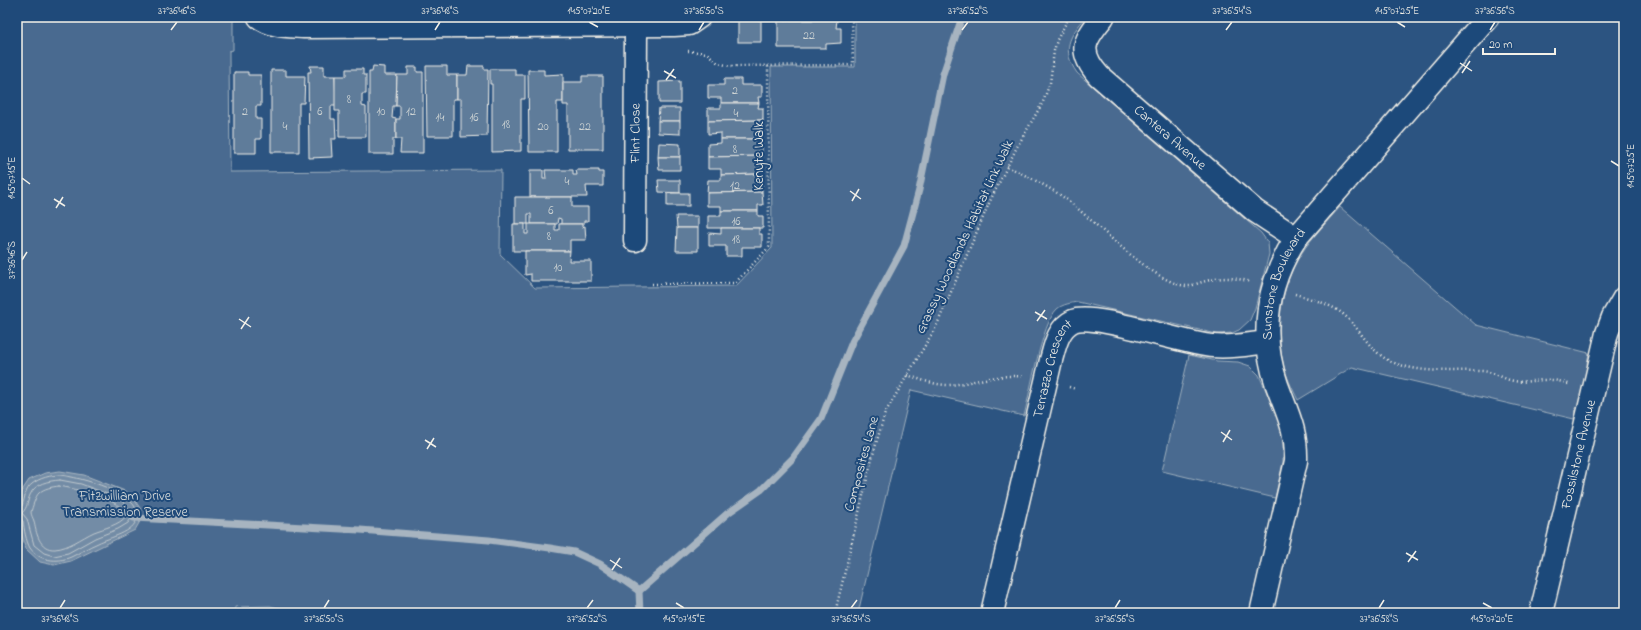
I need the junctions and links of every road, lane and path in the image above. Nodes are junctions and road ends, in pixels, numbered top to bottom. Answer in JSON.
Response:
{"nodes":[{"id":1,"x":258,"y":17,"type":"edge"},
{"id":2,"x":699,"y":17,"type":"edge"},
{"id":3,"x":852,"y":17,"type":"edge"},
{"id":4,"x":1069,"y":17,"type":"edge"},
{"id":5,"x":1103,"y":17,"type":"edge"},
{"id":6,"x":1488,"y":17,"type":"edge"},
{"id":7,"x":636,"y":26,"type":"junction"},
{"id":8,"x":688,"y":51,"type":"dead end"},
{"id":9,"x":768,"y":65,"type":"junction"},
{"id":10,"x":1007,"y":166,"type":"junction"},
{"id":11,"x":1296,"y":238,"type":"junction"},
{"id":12,"x":635,"y":240,"type":"dead end"},
{"id":13,"x":1238,"y":278,"type":"dead end"},
{"id":14,"x":652,"y":284,"type":"dead end"},
{"id":15,"x":1624,"y":298,"type":"edge"},
{"id":16,"x":1310,"y":299,"type":"dead end"},
{"id":17,"x":1267,"y":342,"type":"junction"},
{"id":18,"x":907,"y":375,"type":"junction"},
{"id":19,"x":1046,"y":382,"type":"junction"},
{"id":20,"x":1076,"y":389,"type":"dead end"},
{"id":21,"x":1594,"y":390,"type":"junction"},
{"id":22,"x":836,"y":613,"type":"edge"},
{"id":23,"x":992,"y":613,"type":"edge"},
{"id":24,"x":1261,"y":613,"type":"edge"},
{"id":25,"x":1542,"y":613,"type":"edge"}],
"edges":[{"from":1,"to":7,"type":"street"},
{"from":2,"to":7,"type":"street"},
{"from":3,"to":9,"type":"path"},
{"from":4,"to":10,"type":"path","name":"Grassy Woodlands Habitat Link Walk"},
{"from":5,"to":11,"type":"street","name":"Cantera Avenue"},
{"from":6,"to":11,"type":"street","name":"Sunstone Boulevard"},
{"from":7,"to":12,"type":"street","name":"Flint Close"},
{"from":8,"to":9,"type":"path"},
{"from":9,"to":14,"type":"path","name":"Kenyte Walk"},
{"from":10,"to":13,"type":"path"},
{"from":10,"to":18,"type":"path","name":"Grassy Woodlands Habitat Link Walk"},
{"from":11,"to":17,"type":"street","name":"Sunstone Boulevard"},
{"from":15,"to":21,"type":"street","name":"Fossilstone Avenue"},
{"from":16,"to":21,"type":"path"},
{"from":17,"to":19,"type":"street","name":"Terrazzo Crescent"},
{"from":17,"to":24,"type":"street","name":"Sunstone Boulevard"},
{"from":18,"to":19,"type":"path"},
{"from":18,"to":22,"type":"path","name":"Composites Lane"},
{"from":19,"to":20,"type":"path"},
{"from":19,"to":23,"type":"street","name":"Terrazzo Crescent"},
{"from":21,"to":25,"type":"street","name":"Fossilstone Avenue"}]}
